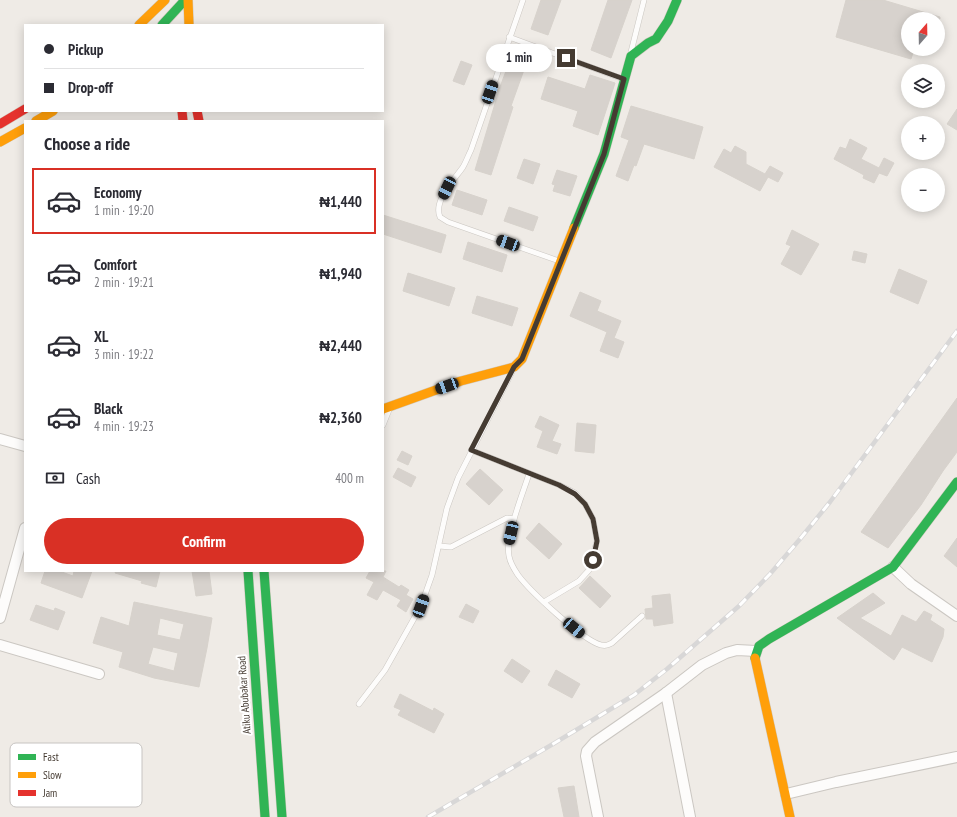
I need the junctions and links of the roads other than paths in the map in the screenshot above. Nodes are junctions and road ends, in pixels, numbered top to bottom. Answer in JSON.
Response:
{"nodes":[{"id":1,"x":166,"y":0,"type":"edge"},
{"id":2,"x":186,"y":0,"type":"edge"},
{"id":3,"x":523,"y":0,"type":"edge"},
{"id":4,"x":644,"y":0,"type":"edge"},
{"id":5,"x":677,"y":0,"type":"edge"},
{"id":6,"x":173,"y":14,"type":"junction"},
{"id":7,"x":140,"y":24,"type":"edge"},
{"id":8,"x":163,"y":24,"type":"edge"},
{"id":9,"x":174,"y":24,"type":"edge"},
{"id":10,"x":189,"y":24,"type":"edge"},
{"id":11,"x":509,"y":37,"type":"junction"},
{"id":12,"x":631,"y":56,"type":"junction"},
{"id":13,"x":624,"y":79,"type":"junction"},
{"id":14,"x":24,"y":110,"type":"edge"},
{"id":15,"x":51,"y":112,"type":"edge"},
{"id":16,"x":38,"y":120,"type":"edge"},
{"id":17,"x":0,"y":124,"type":"edge"},
{"id":18,"x":24,"y":129,"type":"edge"},
{"id":19,"x":0,"y":142,"type":"edge"},
{"id":20,"x":560,"y":262,"type":"junction"},
{"id":21,"x":514,"y":367,"type":"junction"},
{"id":22,"x":386,"y":408,"type":"edge"},
{"id":23,"x":384,"y":419,"type":"edge"},
{"id":24,"x":0,"y":439,"type":"edge"},
{"id":25,"x":24,"y":446,"type":"edge"},
{"id":26,"x":471,"y":450,"type":"junction"},
{"id":27,"x":529,"y":474,"type":"junction"},
{"id":28,"x":957,"y":482,"type":"edge"},
{"id":29,"x":514,"y":520,"type":"junction"},
{"id":30,"x":24,"y":531,"type":"edge"},
{"id":31,"x":439,"y":546,"type":"junction"},
{"id":32,"x":893,"y":567,"type":"junction"},
{"id":33,"x":248,"y":572,"type":"edge"},
{"id":34,"x":264,"y":572,"type":"edge"},
{"id":35,"x":0,"y":578,"type":"edge"},
{"id":36,"x":10,"y":580,"type":"junction"},
{"id":37,"x":544,"y":602,"type":"junction"},
{"id":38,"x":642,"y":616,"type":"dead end"},
{"id":39,"x":957,"y":616,"type":"edge"},
{"id":40,"x":0,"y":618,"type":"edge"},
{"id":41,"x":0,"y":645,"type":"edge"},
{"id":42,"x":756,"y":651,"type":"junction"},
{"id":43,"x":99,"y":674,"type":"dead end"},
{"id":44,"x":666,"y":693,"type":"junction"},
{"id":45,"x":359,"y":704,"type":"dead end"},
{"id":46,"x":957,"y":757,"type":"edge"},
{"id":47,"x":786,"y":794,"type":"junction"},
{"id":48,"x":265,"y":817,"type":"edge"},
{"id":49,"x":282,"y":817,"type":"edge"},
{"id":50,"x":598,"y":817,"type":"edge"},
{"id":51,"x":690,"y":817,"type":"edge"},
{"id":52,"x":790,"y":817,"type":"edge"}],
"edges":[{"from":1,"to":6,"type":"street"},
{"from":1,"to":7,"type":"street"},
{"from":2,"to":6,"type":"street"},
{"from":2,"to":10,"type":"street"},
{"from":3,"to":11,"type":"lane"},
{"from":4,"to":12,"type":"lane"},
{"from":5,"to":12,"type":"street"},
{"from":6,"to":8,"type":"street"},
{"from":6,"to":9,"type":"street"},
{"from":11,"to":13,"type":"lane"},
{"from":11,"to":20,"type":"lane"},
{"from":12,"to":13,"type":"street"},
{"from":13,"to":20,"type":"street"},
{"from":14,"to":17,"type":"street"},
{"from":15,"to":16,"type":"street"},
{"from":18,"to":19,"type":"street"},
{"from":20,"to":21,"type":"street"},
{"from":21,"to":22,"type":"street"},
{"from":21,"to":26,"type":"lane"},
{"from":22,"to":23,"type":"lane"},
{"from":24,"to":25,"type":"street"},
{"from":26,"to":27,"type":"lane"},
{"from":26,"to":31,"type":"lane"},
{"from":27,"to":29,"type":"lane"},
{"from":27,"to":37,"type":"lane"},
{"from":28,"to":32,"type":"street"},
{"from":29,"to":31,"type":"lane"},
{"from":29,"to":37,"type":"lane"},
{"from":30,"to":36,"type":"street"},
{"from":31,"to":45,"type":"lane"},
{"from":32,"to":39,"type":"street"},
{"from":32,"to":42,"type":"street"},
{"from":33,"to":48,"type":"street","name":"Atiku Abubakar Road"},
{"from":34,"to":49,"type":"street"},
{"from":35,"to":36,"type":"street"},
{"from":36,"to":40,"type":"street"},
{"from":37,"to":38,"type":"lane"},
{"from":41,"to":43,"type":"street"},
{"from":42,"to":44,"type":"street"},
{"from":42,"to":47,"type":"street"},
{"from":44,"to":50,"type":"street"},
{"from":44,"to":51,"type":"street"},
{"from":46,"to":47,"type":"street"},
{"from":47,"to":52,"type":"street"}]}
